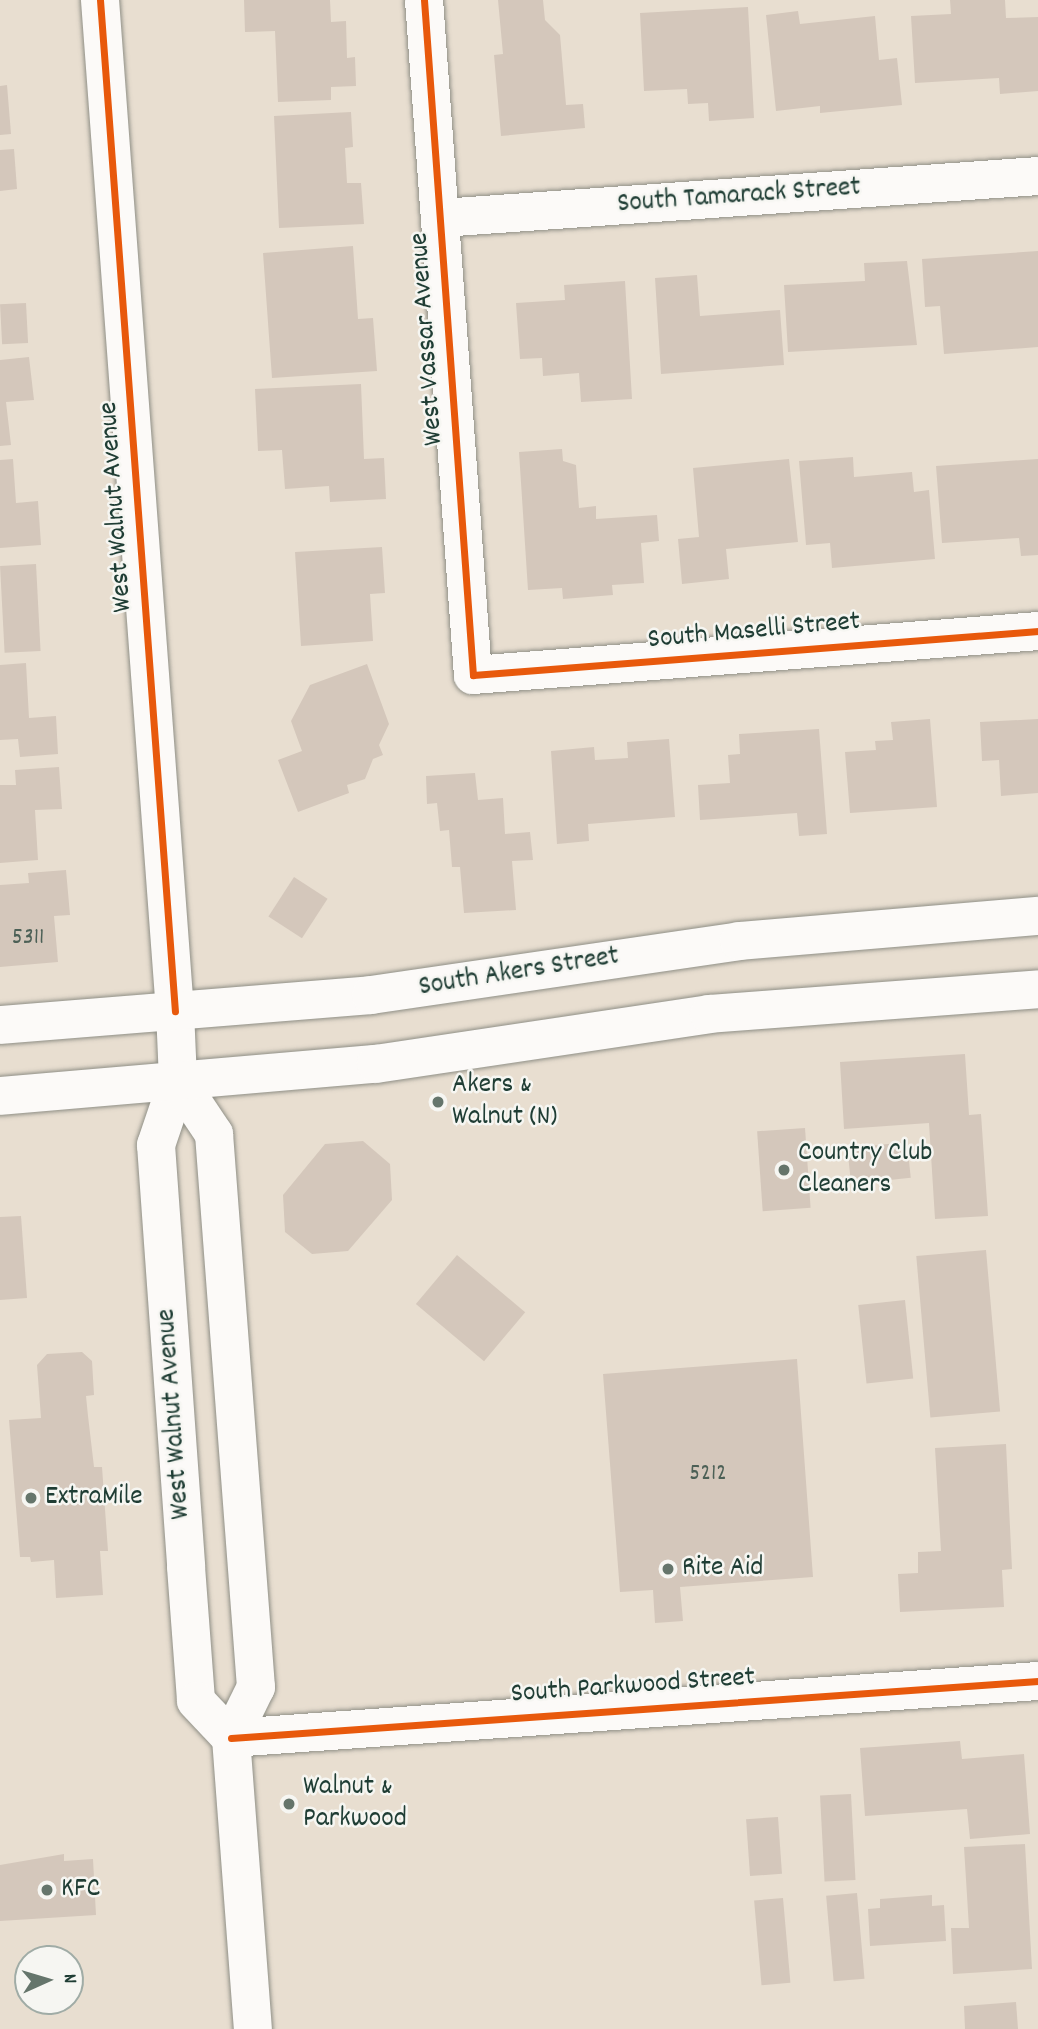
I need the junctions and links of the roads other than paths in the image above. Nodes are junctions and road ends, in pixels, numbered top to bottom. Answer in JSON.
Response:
{"nodes":[{"id":1,"x":100,"y":0,"type":"edge"},
{"id":2,"x":424,"y":0,"type":"edge"},
{"id":3,"x":1038,"y":176,"type":"edge"},
{"id":4,"x":441,"y":218,"type":"junction"},
{"id":5,"x":1038,"y":631,"type":"edge"},
{"id":6,"x":472,"y":676,"type":"joint"},
{"id":7,"x":1038,"y":916,"type":"edge"},
{"id":8,"x":1038,"y":989,"type":"edge"},
{"id":9,"x":175,"y":1011,"type":"junction"},
{"id":10,"x":0,"y":1025,"type":"edge"},
{"id":11,"x":178,"y":1080,"type":"junction"},
{"id":12,"x":0,"y":1096,"type":"edge"},
{"id":13,"x":1038,"y":1681,"type":"edge"},
{"id":14,"x":231,"y":1738,"type":"junction"},
{"id":15,"x":253,"y":2029,"type":"edge"}],
"edges":[{"from":1,"to":9,"type":"main road","name":"West Walnut Avenue"},
{"from":2,"to":4,"type":"main road","name":"West Vassar Avenue"},
{"from":3,"to":4,"type":"main road","name":"South Tamarack Street"},
{"from":4,"to":6,"type":"main road","name":"West Vassar Avenue"},
{"from":5,"to":6,"type":"main road","name":"South Maselli Street"},
{"from":7,"to":9,"type":"main road","name":"South Akers Street"},
{"from":8,"to":11,"type":"main road"},
{"from":9,"to":10,"type":"main road","name":"South Akers Street"},
{"from":9,"to":11,"type":"main road","name":"West Walnut Avenue"},
{"from":11,"to":12,"type":"main road"},
{"from":11,"to":14,"type":"main road","name":"West Walnut Avenue"},
{"from":11,"to":14,"type":"main road","name":"West Walnut Avenue"},
{"from":13,"to":14,"type":"main road","name":"South Parkwood Street"},
{"from":14,"to":15,"type":"main road"}]}
